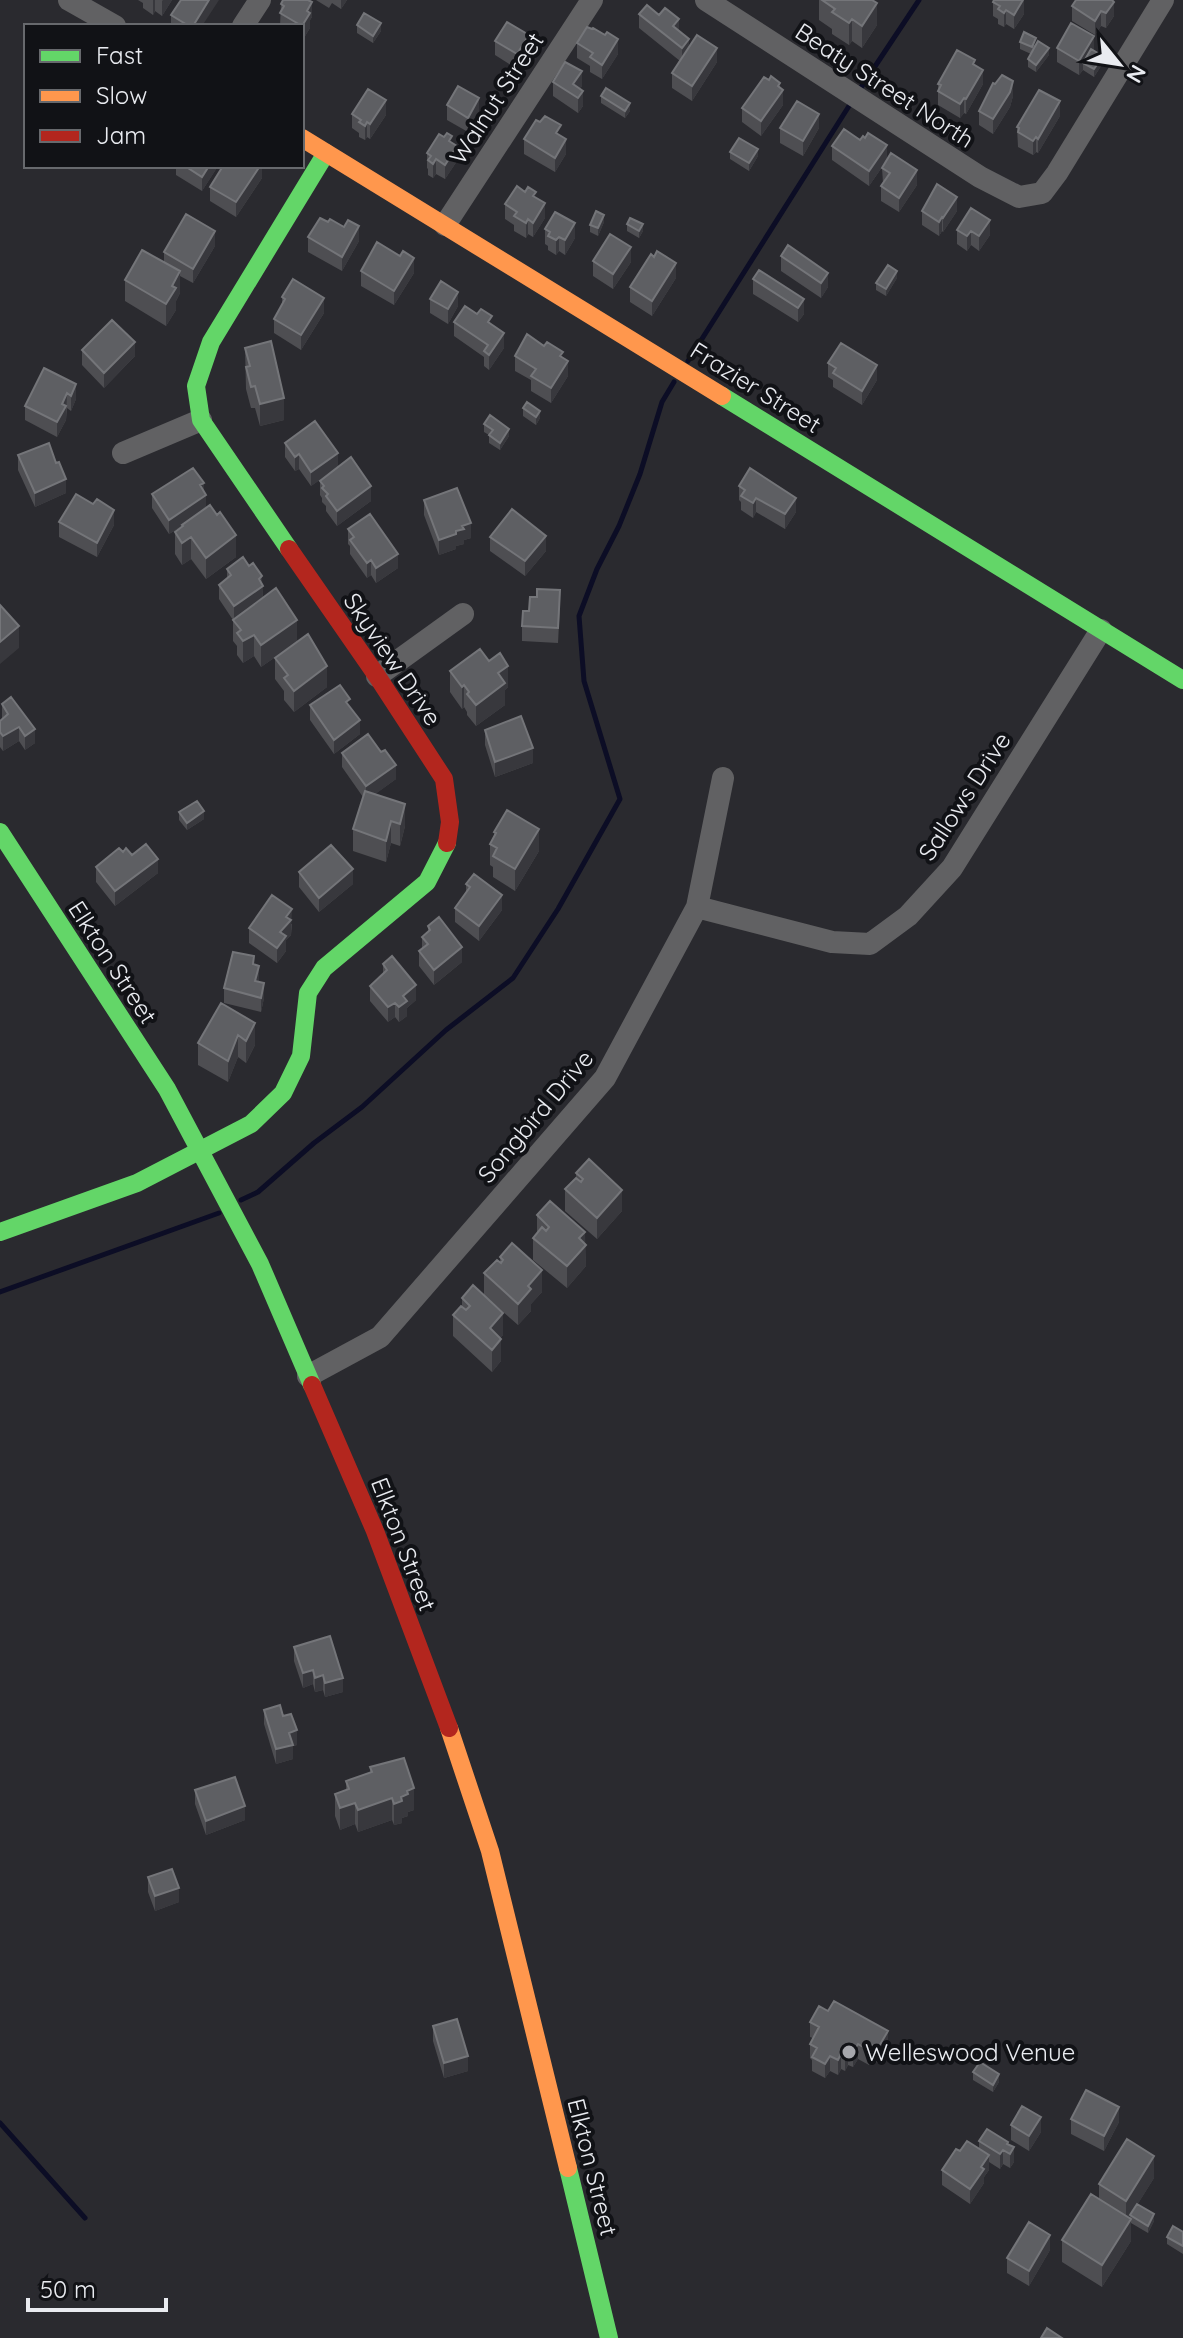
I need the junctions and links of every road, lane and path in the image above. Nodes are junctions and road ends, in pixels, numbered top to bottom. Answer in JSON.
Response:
{"nodes":[{"id":1,"x":69,"y":0,"type":"edge"},
{"id":2,"x":260,"y":0,"type":"edge"},
{"id":3,"x":592,"y":0,"type":"edge"},
{"id":4,"x":706,"y":0,"type":"edge"},
{"id":5,"x":1163,"y":0,"type":"edge"},
{"id":6,"x":111,"y":24,"type":"edge"},
{"id":7,"x":244,"y":24,"type":"edge"},
{"id":8,"x":304,"y":139,"type":"edge"},
{"id":9,"x":326,"y":153,"type":"junction"},
{"id":10,"x":445,"y":225,"type":"junction"},
{"id":11,"x":201,"y":420,"type":"junction"},
{"id":12,"x":123,"y":453,"type":"dead end"},
{"id":13,"x":463,"y":614,"type":"dead end"},
{"id":14,"x":1101,"y":630,"type":"junction"},
{"id":15,"x":377,"y":676,"type":"junction"},
{"id":16,"x":1183,"y":680,"type":"edge"},
{"id":17,"x":723,"y":778,"type":"dead end"},
{"id":18,"x":0,"y":832,"type":"edge"},
{"id":19,"x":697,"y":907,"type":"junction"},
{"id":20,"x":201,"y":1151,"type":"junction"},
{"id":21,"x":0,"y":1232,"type":"edge"},
{"id":22,"x":308,"y":1376,"type":"junction"},
{"id":23,"x":609,"y":2338,"type":"edge"}],
"edges":[{"from":1,"to":6,"type":"street"},
{"from":2,"to":7,"type":"street"},
{"from":3,"to":10,"type":"street","name":"Walnut Street"},
{"from":4,"to":5,"type":"street","name":"Beaty Street North"},
{"from":8,"to":9,"type":"street","name":"Frazier Street"},
{"from":9,"to":10,"type":"street","name":"Frazier Street"},
{"from":9,"to":11,"type":"street","name":"Skyview Drive"},
{"from":10,"to":14,"type":"street","name":"Frazier Street"},
{"from":11,"to":12,"type":"street"},
{"from":11,"to":15,"type":"street","name":"Skyview Drive"},
{"from":13,"to":15,"type":"street"},
{"from":14,"to":16,"type":"street","name":"Frazier Street"},
{"from":14,"to":19,"type":"street","name":"Sallows Drive"},
{"from":15,"to":20,"type":"street","name":"Skyview Drive"},
{"from":17,"to":19,"type":"street","name":"Songbird Drive"},
{"from":18,"to":20,"type":"street","name":"Elkton Street"},
{"from":19,"to":22,"type":"street","name":"Songbird Drive"},
{"from":20,"to":21,"type":"street","name":"Skyview Drive"},
{"from":20,"to":22,"type":"street","name":"Elkton Street"},
{"from":22,"to":23,"type":"street","name":"Elkton Street"}]}
